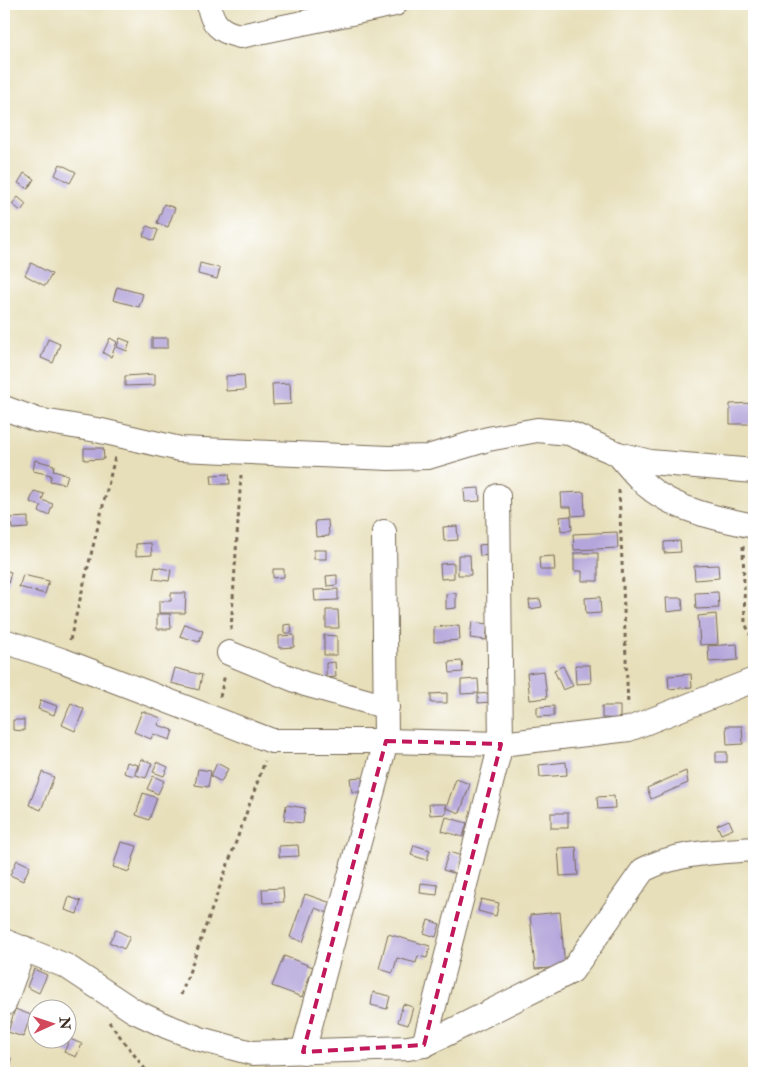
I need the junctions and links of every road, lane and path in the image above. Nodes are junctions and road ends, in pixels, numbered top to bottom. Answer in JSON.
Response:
{"nodes":[{"id":1,"x":209,"y":4,"type":"edge"},
{"id":2,"x":395,"y":4,"type":"edge"},
{"id":3,"x":4,"y":408,"type":"edge"},
{"id":4,"x":121,"y":435,"type":"junction"},
{"id":5,"x":243,"y":453,"type":"junction"},
{"id":6,"x":618,"y":454,"type":"junction"},
{"id":7,"x":754,"y":471,"type":"edge"},
{"id":8,"x":498,"y":496,"type":"dead end"},
{"id":9,"x":748,"y":525,"type":"edge"},
{"id":10,"x":384,"y":532,"type":"dead end"},
{"id":11,"x":4,"y":640,"type":"edge"},
{"id":12,"x":754,"y":643,"type":"edge"},
{"id":13,"x":229,"y":653,"type":"junction"},
{"id":14,"x":64,"y":661,"type":"junction"},
{"id":15,"x":754,"y":680,"type":"edge"},
{"id":16,"x":387,"y":707,"type":"junction"},
{"id":17,"x":216,"y":720,"type":"junction"},
{"id":18,"x":629,"y":729,"type":"junction"},
{"id":19,"x":272,"y":741,"type":"junction"},
{"id":20,"x":386,"y":741,"type":"junction"},
{"id":21,"x":502,"y":744,"type":"junction"},
{"id":22,"x":754,"y":849,"type":"edge"},
{"id":23,"x":14,"y":945,"type":"edge"},
{"id":24,"x":181,"y":995,"type":"dead end"},
{"id":25,"x":4,"y":1004,"type":"edge"},
{"id":26,"x":424,"y":1045,"type":"junction"},
{"id":27,"x":303,"y":1052,"type":"junction"}],
"edges":[{"from":1,"to":2,"type":"street"},
{"from":3,"to":4,"type":"street"},
{"from":4,"to":5,"type":"street"},
{"from":4,"to":14,"type":"path"},
{"from":5,"to":6,"type":"street"},
{"from":5,"to":13,"type":"path"},
{"from":6,"to":7,"type":"street"},
{"from":6,"to":9,"type":"street"},
{"from":6,"to":18,"type":"path"},
{"from":8,"to":21,"type":"street"},
{"from":9,"to":12,"type":"path"},
{"from":10,"to":16,"type":"street"},
{"from":11,"to":14,"type":"street"},
{"from":13,"to":16,"type":"street"},
{"from":13,"to":17,"type":"path"},
{"from":14,"to":17,"type":"street"},
{"from":15,"to":18,"type":"street"},
{"from":16,"to":20,"type":"street"},
{"from":17,"to":19,"type":"street"},
{"from":18,"to":21,"type":"street"},
{"from":19,"to":20,"type":"street"},
{"from":19,"to":24,"type":"path"},
{"from":20,"to":21,"type":"street"},
{"from":20,"to":27,"type":"street"},
{"from":21,"to":26,"type":"street"},
{"from":22,"to":26,"type":"street"},
{"from":23,"to":25,"type":"street"},
{"from":23,"to":27,"type":"street"},
{"from":26,"to":27,"type":"street"}]}
